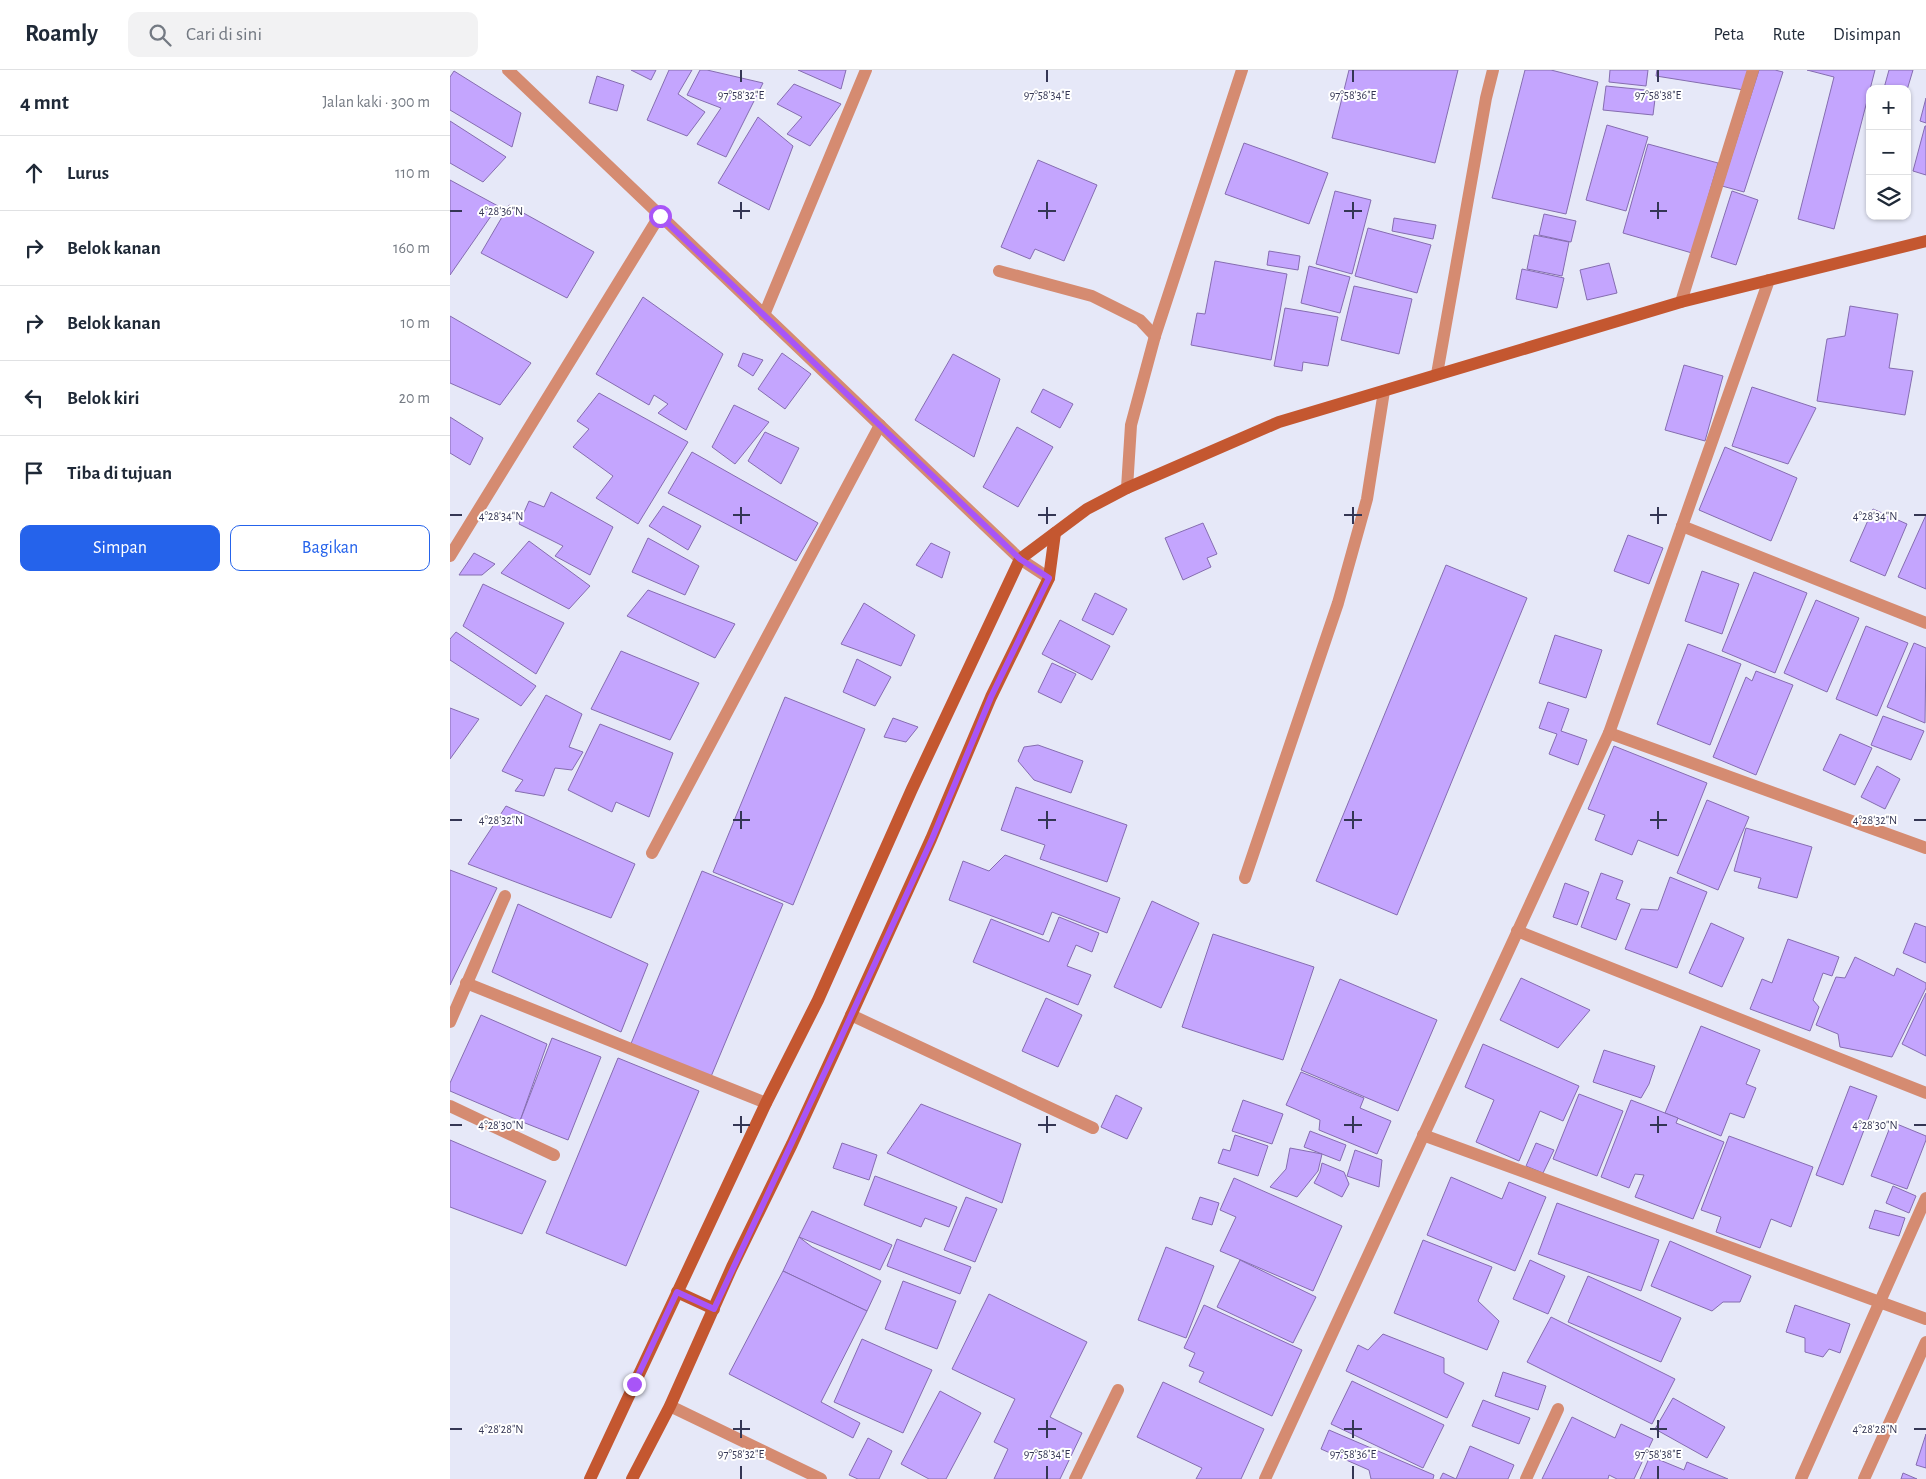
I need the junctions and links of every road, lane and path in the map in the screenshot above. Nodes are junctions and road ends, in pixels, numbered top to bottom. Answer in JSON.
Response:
{"nodes":[{"id":1,"x":508,"y":70,"type":"edge"},
{"id":2,"x":866,"y":70,"type":"edge"},
{"id":3,"x":1242,"y":70,"type":"edge"},
{"id":4,"x":1493,"y":70,"type":"edge"},
{"id":5,"x":1753,"y":70,"type":"edge"},
{"id":6,"x":660,"y":216,"type":"junction"},
{"id":7,"x":1926,"y":241,"type":"edge"},
{"id":8,"x":999,"y":271,"type":"dead end"},
{"id":9,"x":1769,"y":280,"type":"junction"},
{"id":10,"x":1681,"y":302,"type":"junction"},
{"id":11,"x":764,"y":315,"type":"junction"},
{"id":12,"x":1155,"y":336,"type":"junction"},
{"id":13,"x":1437,"y":374,"type":"junction"},
{"id":14,"x":1384,"y":391,"type":"junction"},
{"id":15,"x":880,"y":426,"type":"junction"},
{"id":16,"x":1127,"y":488,"type":"junction"},
{"id":17,"x":1682,"y":526,"type":"junction"},
{"id":18,"x":1055,"y":534,"type":"junction"},
{"id":19,"x":450,"y":556,"type":"edge"},
{"id":20,"x":1020,"y":559,"type":"junction"},
{"id":21,"x":1049,"y":578,"type":"junction"},
{"id":22,"x":1926,"y":623,"type":"edge"},
{"id":23,"x":1609,"y":733,"type":"junction"},
{"id":24,"x":1926,"y":848,"type":"edge"},
{"id":25,"x":652,"y":853,"type":"dead end"},
{"id":26,"x":1245,"y":878,"type":"dead end"},
{"id":27,"x":505,"y":896,"type":"dead end"},
{"id":28,"x":1518,"y":931,"type":"junction"},
{"id":29,"x":466,"y":982,"type":"junction"},
{"id":30,"x":850,"y":1015,"type":"junction"},
{"id":31,"x":450,"y":1022,"type":"edge"},
{"id":32,"x":1926,"y":1094,"type":"edge"},
{"id":33,"x":766,"y":1103,"type":"junction"},
{"id":34,"x":450,"y":1106,"type":"edge"},
{"id":35,"x":1093,"y":1128,"type":"dead end"},
{"id":36,"x":1423,"y":1135,"type":"junction"},
{"id":37,"x":554,"y":1155,"type":"dead end"},
{"id":38,"x":1926,"y":1198,"type":"edge"},
{"id":39,"x":677,"y":1292,"type":"junction"},
{"id":40,"x":1880,"y":1302,"type":"junction"},
{"id":41,"x":714,"y":1309,"type":"junction"},
{"id":42,"x":1926,"y":1319,"type":"edge"},
{"id":43,"x":1926,"y":1342,"type":"edge"},
{"id":44,"x":1118,"y":1390,"type":"dead end"},
{"id":45,"x":670,"y":1406,"type":"junction"},
{"id":46,"x":1558,"y":1408,"type":"dead end"},
{"id":47,"x":590,"y":1479,"type":"edge"},
{"id":48,"x":632,"y":1479,"type":"edge"},
{"id":49,"x":821,"y":1479,"type":"edge"},
{"id":50,"x":1075,"y":1479,"type":"edge"},
{"id":51,"x":1265,"y":1479,"type":"edge"},
{"id":52,"x":1526,"y":1479,"type":"edge"},
{"id":53,"x":1801,"y":1479,"type":"edge"},
{"id":54,"x":1864,"y":1479,"type":"edge"}],
"edges":[{"from":1,"to":6,"type":"street"},
{"from":2,"to":11,"type":"street"},
{"from":3,"to":12,"type":"street"},
{"from":4,"to":13,"type":"street"},
{"from":5,"to":10,"type":"street"},
{"from":6,"to":11,"type":"street"},
{"from":6,"to":19,"type":"street"},
{"from":7,"to":9,"type":"main road"},
{"from":8,"to":12,"type":"street"},
{"from":9,"to":10,"type":"main road"},
{"from":9,"to":17,"type":"street"},
{"from":10,"to":13,"type":"main road"},
{"from":11,"to":15,"type":"street"},
{"from":12,"to":16,"type":"street"},
{"from":13,"to":14,"type":"main road"},
{"from":14,"to":16,"type":"main road"},
{"from":14,"to":26,"type":"street"},
{"from":15,"to":20,"type":"street"},
{"from":15,"to":25,"type":"street"},
{"from":16,"to":18,"type":"main road"},
{"from":17,"to":22,"type":"street"},
{"from":17,"to":23,"type":"street"},
{"from":18,"to":20,"type":"main road"},
{"from":18,"to":21,"type":"main road"},
{"from":20,"to":21,"type":"street"},
{"from":20,"to":33,"type":"main road"},
{"from":21,"to":30,"type":"main road"},
{"from":23,"to":24,"type":"street"},
{"from":23,"to":28,"type":"street"},
{"from":27,"to":29,"type":"street"},
{"from":28,"to":32,"type":"street"},
{"from":28,"to":36,"type":"street"},
{"from":29,"to":31,"type":"street"},
{"from":29,"to":33,"type":"street"},
{"from":30,"to":35,"type":"street"},
{"from":30,"to":41,"type":"main road"},
{"from":33,"to":39,"type":"main road"},
{"from":34,"to":37,"type":"street"},
{"from":36,"to":40,"type":"street"},
{"from":36,"to":51,"type":"street"},
{"from":38,"to":40,"type":"street"},
{"from":39,"to":41,"type":"main road"},
{"from":39,"to":47,"type":"main road"},
{"from":40,"to":42,"type":"street"},
{"from":40,"to":53,"type":"street"},
{"from":41,"to":45,"type":"main road"},
{"from":43,"to":54,"type":"street"},
{"from":44,"to":50,"type":"street"},
{"from":45,"to":48,"type":"main road"},
{"from":45,"to":49,"type":"street"},
{"from":46,"to":52,"type":"street"}]}
